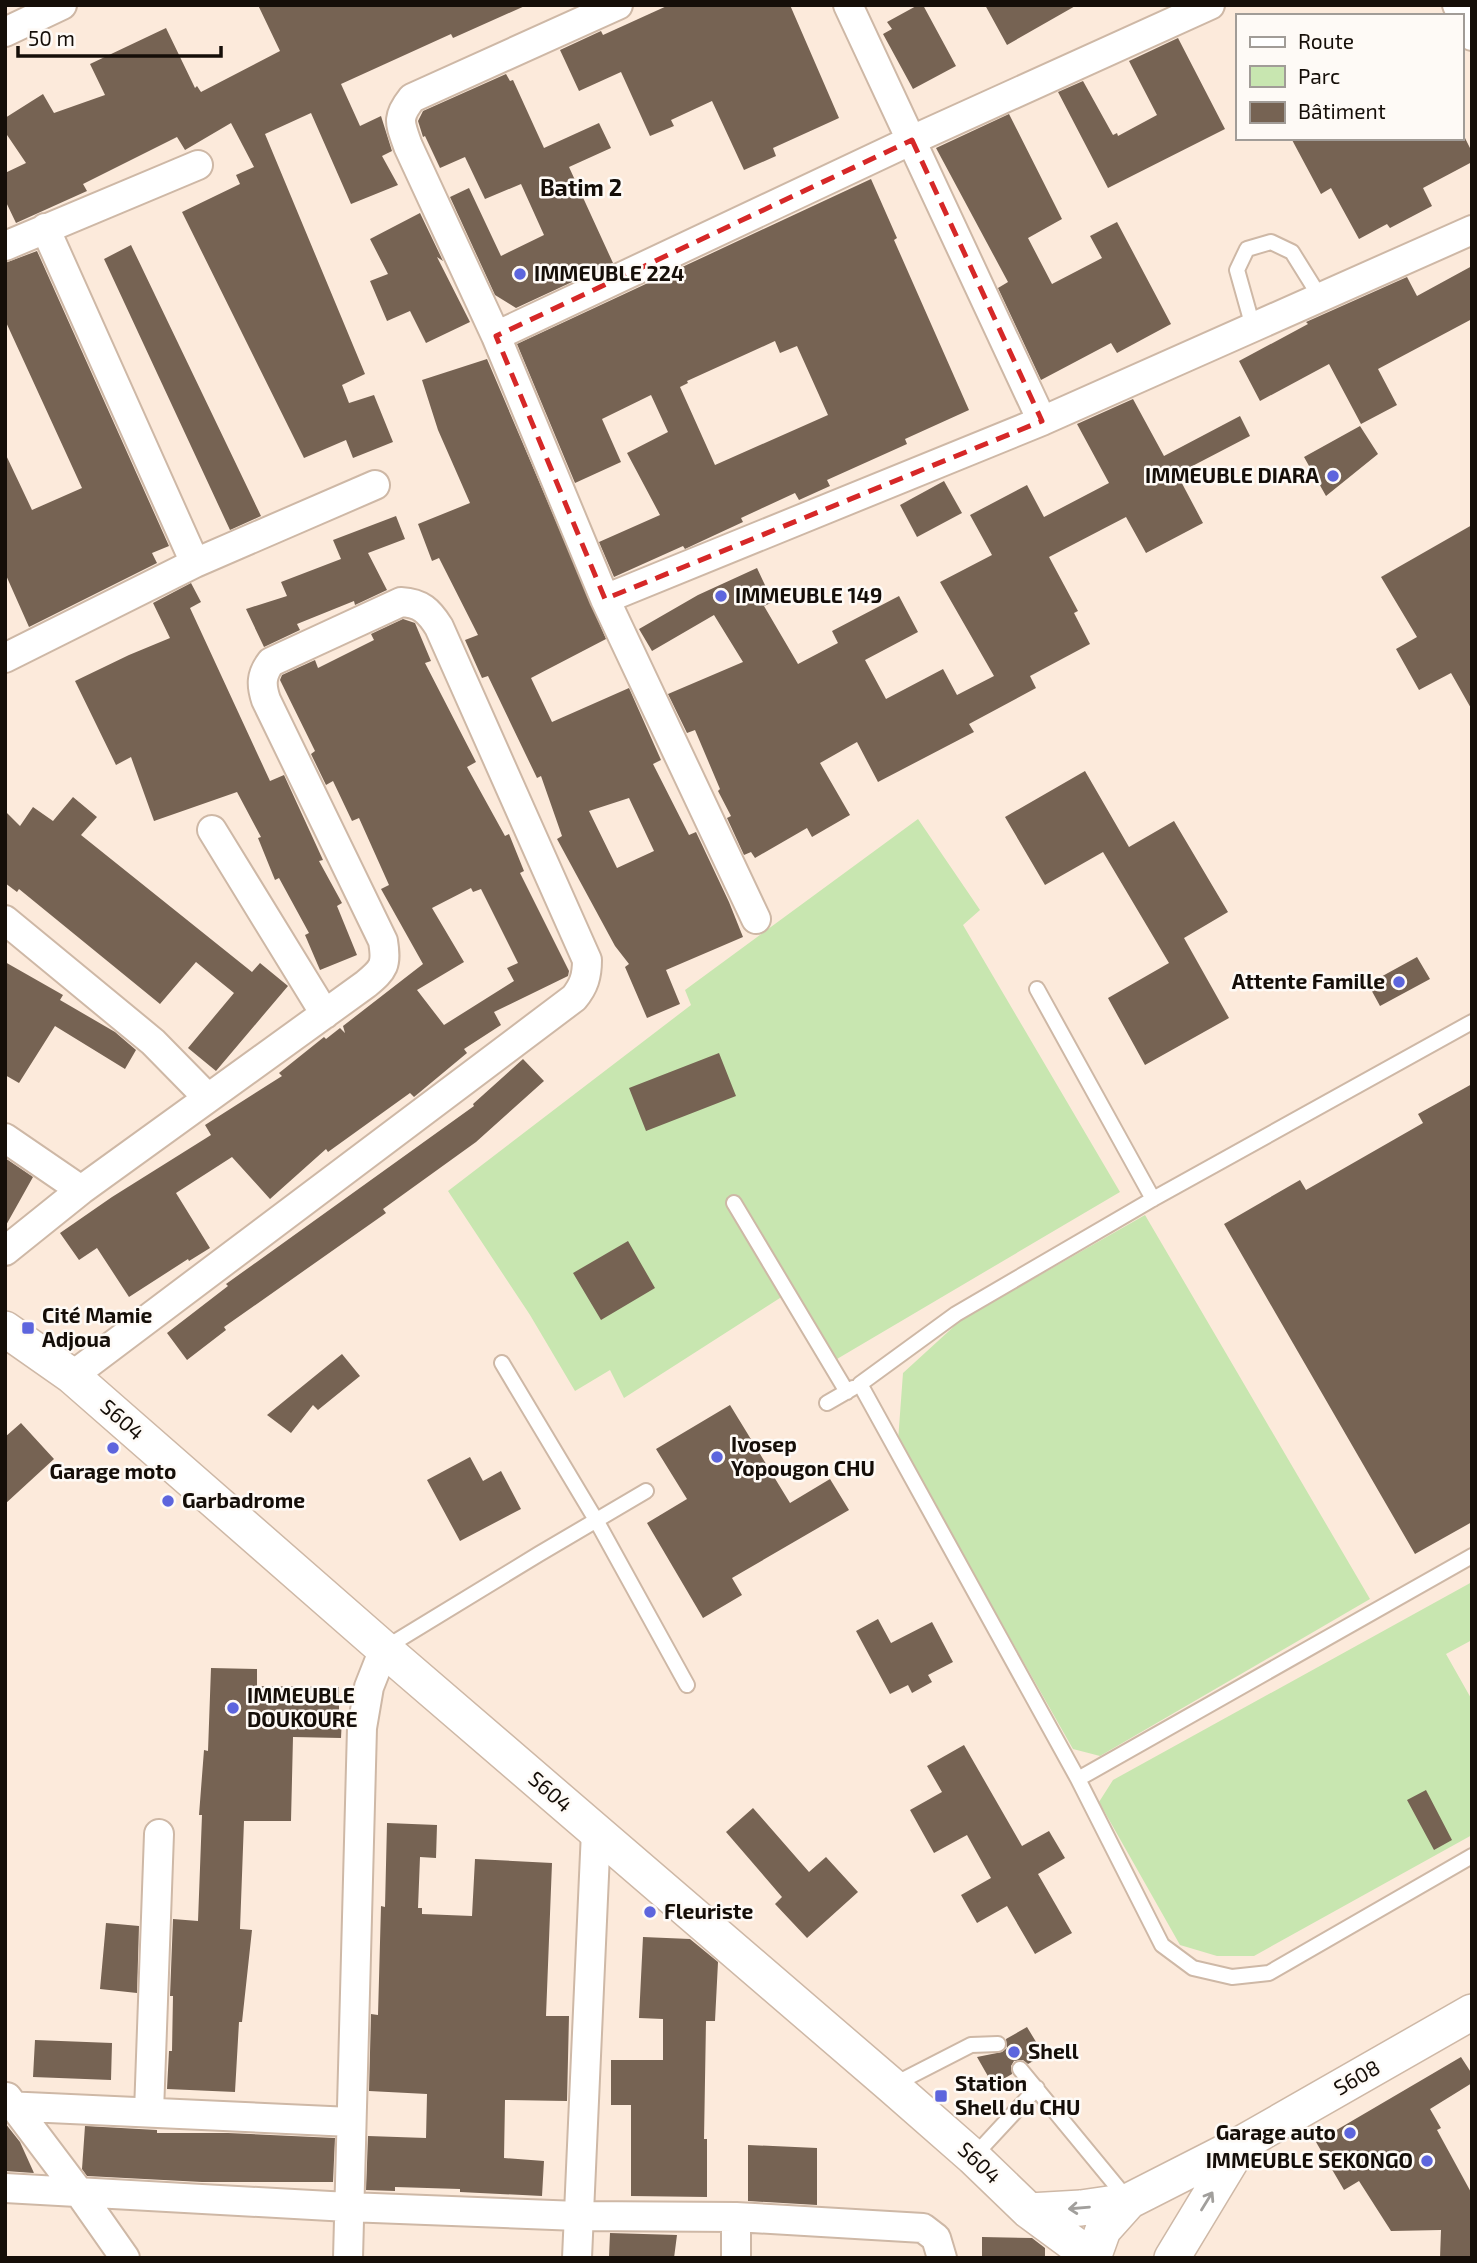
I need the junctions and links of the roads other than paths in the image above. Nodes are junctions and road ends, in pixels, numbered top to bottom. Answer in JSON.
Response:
{"nodes":[{"id":1,"x":62,"y":5,"type":"edge"},
{"id":2,"x":618,"y":5,"type":"edge"},
{"id":3,"x":849,"y":5,"type":"edge"},
{"id":4,"x":1210,"y":5,"type":"edge"},
{"id":5,"x":1463,"y":17,"type":"edge"},
{"id":6,"x":5,"y":32,"type":"edge"},
{"id":7,"x":1472,"y":36,"type":"edge"},
{"id":8,"x":912,"y":140,"type":"junction"},
{"id":9,"x":198,"y":165,"type":"dead end"},
{"id":10,"x":45,"y":228,"type":"junction"},
{"id":11,"x":1472,"y":230,"type":"edge"},
{"id":12,"x":5,"y":246,"type":"edge"},
{"id":13,"x":1320,"y":298,"type":"junction"},
{"id":14,"x":1253,"y":327,"type":"junction"},
{"id":15,"x":496,"y":336,"type":"junction"},
{"id":16,"x":1042,"y":421,"type":"junction"},
{"id":17,"x":374,"y":485,"type":"dead end"},
{"id":18,"x":195,"y":564,"type":"junction"},
{"id":19,"x":605,"y":599,"type":"junction"},
{"id":20,"x":5,"y":658,"type":"edge"},
{"id":21,"x":212,"y":830,"type":"dead end"},
{"id":22,"x":756,"y":919,"type":"dead end"},
{"id":23,"x":5,"y":920,"type":"edge"},
{"id":24,"x":1037,"y":989,"type":"dead end"},
{"id":25,"x":325,"y":1014,"type":"junction"},
{"id":26,"x":1472,"y":1022,"type":"edge"},
{"id":27,"x":208,"y":1098,"type":"junction"},
{"id":28,"x":5,"y":1138,"type":"edge"},
{"id":29,"x":81,"y":1190,"type":"junction"},
{"id":30,"x":1153,"y":1199,"type":"junction"},
{"id":31,"x":734,"y":1203,"type":"dead end"},
{"id":32,"x":5,"y":1251,"type":"edge"},
{"id":33,"x":5,"y":1329,"type":"edge"},
{"id":34,"x":502,"y":1363,"type":"dead end"},
{"id":35,"x":72,"y":1376,"type":"junction"},
{"id":36,"x":860,"y":1384,"type":"junction"},
{"id":37,"x":847,"y":1392,"type":"junction"},
{"id":38,"x":827,"y":1404,"type":"dead end"},
{"id":39,"x":646,"y":1491,"type":"dead end"},
{"id":40,"x":596,"y":1520,"type":"junction"},
{"id":41,"x":1472,"y":1556,"type":"edge"},
{"id":42,"x":384,"y":1649,"type":"junction"},
{"id":43,"x":687,"y":1685,"type":"dead end"},
{"id":44,"x":1079,"y":1779,"type":"junction"},
{"id":45,"x":596,"y":1831,"type":"junction"},
{"id":46,"x":159,"y":1834,"type":"dead end"},
{"id":47,"x":1472,"y":1856,"type":"edge"},
{"id":48,"x":1472,"y":2012,"type":"edge"},
{"id":49,"x":998,"y":2044,"type":"dead end"},
{"id":50,"x":1020,"y":2069,"type":"dead end"},
{"id":51,"x":891,"y":2086,"type":"junction"},
{"id":52,"x":1037,"y":2088,"type":"junction"},
{"id":53,"x":9,"y":2103,"type":"edge"},
{"id":54,"x":149,"y":2112,"type":"junction"},
{"id":55,"x":351,"y":2122,"type":"junction"},
{"id":56,"x":1241,"y":2144,"type":"junction"},
{"id":57,"x":973,"y":2157,"type":"junction"},
{"id":58,"x":5,"y":2188,"type":"edge"},
{"id":59,"x":78,"y":2191,"type":"junction"},
{"id":60,"x":1129,"y":2201,"type":"junction"},
{"id":61,"x":348,"y":2207,"type":"junction"},
{"id":62,"x":1029,"y":2211,"type":"junction"},
{"id":63,"x":578,"y":2216,"type":"junction"},
{"id":64,"x":736,"y":2217,"type":"junction"},
{"id":65,"x":125,"y":2258,"type":"edge"},
{"id":66,"x":348,"y":2258,"type":"edge"},
{"id":67,"x":577,"y":2258,"type":"edge"},
{"id":68,"x":736,"y":2258,"type":"edge"},
{"id":69,"x":942,"y":2258,"type":"edge"},
{"id":70,"x":1093,"y":2258,"type":"edge"},
{"id":71,"x":1172,"y":2258,"type":"edge"}],
"edges":[{"from":1,"to":6,"type":"street"},
{"from":2,"to":15,"type":"street"},
{"from":3,"to":8,"type":"street"},
{"from":4,"to":8,"type":"street"},
{"from":5,"to":7,"type":"street"},
{"from":8,"to":15,"type":"street"},
{"from":8,"to":16,"type":"street"},
{"from":9,"to":10,"type":"street"},
{"from":10,"to":12,"type":"street"},
{"from":10,"to":18,"type":"street"},
{"from":11,"to":13,"type":"street"},
{"from":13,"to":14,"type":"street"},
{"from":13,"to":14,"type":"lane"},
{"from":14,"to":16,"type":"street"},
{"from":15,"to":19,"type":"street"},
{"from":16,"to":19,"type":"street"},
{"from":17,"to":18,"type":"street"},
{"from":18,"to":20,"type":"street"},
{"from":19,"to":22,"type":"street"},
{"from":21,"to":25,"type":"street"},
{"from":23,"to":27,"type":"street"},
{"from":24,"to":30,"type":"lane"},
{"from":25,"to":27,"type":"street"},
{"from":25,"to":35,"type":"street"},
{"from":26,"to":30,"type":"lane"},
{"from":27,"to":29,"type":"street"},
{"from":28,"to":29,"type":"street"},
{"from":29,"to":32,"type":"street"},
{"from":30,"to":36,"type":"lane"},
{"from":31,"to":37,"type":"lane"},
{"from":33,"to":35,"type":"street","name":"S604"},
{"from":34,"to":40,"type":"lane"},
{"from":35,"to":42,"type":"street","name":"S604"},
{"from":36,"to":37,"type":"lane"},
{"from":36,"to":44,"type":"lane"},
{"from":37,"to":38,"type":"lane"},
{"from":39,"to":40,"type":"lane"},
{"from":40,"to":42,"type":"lane"},
{"from":40,"to":43,"type":"lane"},
{"from":41,"to":44,"type":"lane"},
{"from":42,"to":45,"type":"street","name":"S604"},
{"from":42,"to":55,"type":"street"},
{"from":44,"to":47,"type":"lane"},
{"from":45,"to":51,"type":"street","name":"S604"},
{"from":45,"to":63,"type":"street"},
{"from":46,"to":54,"type":"street"},
{"from":48,"to":56,"type":"street","name":"S608"},
{"from":49,"to":51,"type":"lane"},
{"from":50,"to":52,"type":"lane"},
{"from":51,"to":57,"type":"street","name":"S604"},
{"from":52,"to":57,"type":"lane"},
{"from":52,"to":60,"type":"lane"},
{"from":53,"to":54,"type":"street"},
{"from":53,"to":59,"type":"street"},
{"from":54,"to":55,"type":"street"},
{"from":55,"to":61,"type":"street"},
{"from":56,"to":60,"type":"street","name":"S608"},
{"from":71,"to":56,"type":"street","name":"S608","one_way":true},
{"from":57,"to":62,"type":"street","name":"S604"},
{"from":58,"to":59,"type":"street"},
{"from":59,"to":61,"type":"street"},
{"from":59,"to":65,"type":"street"},
{"from":60,"to":62,"type":"street","one_way":true},
{"from":60,"to":70,"type":"street","name":"S608"},
{"from":61,"to":63,"type":"street"},
{"from":61,"to":66,"type":"street"},
{"from":62,"to":70,"type":"street","name":"S604"},
{"from":63,"to":64,"type":"street"},
{"from":63,"to":67,"type":"street"},
{"from":64,"to":68,"type":"street"},
{"from":64,"to":69,"type":"street"}]}
